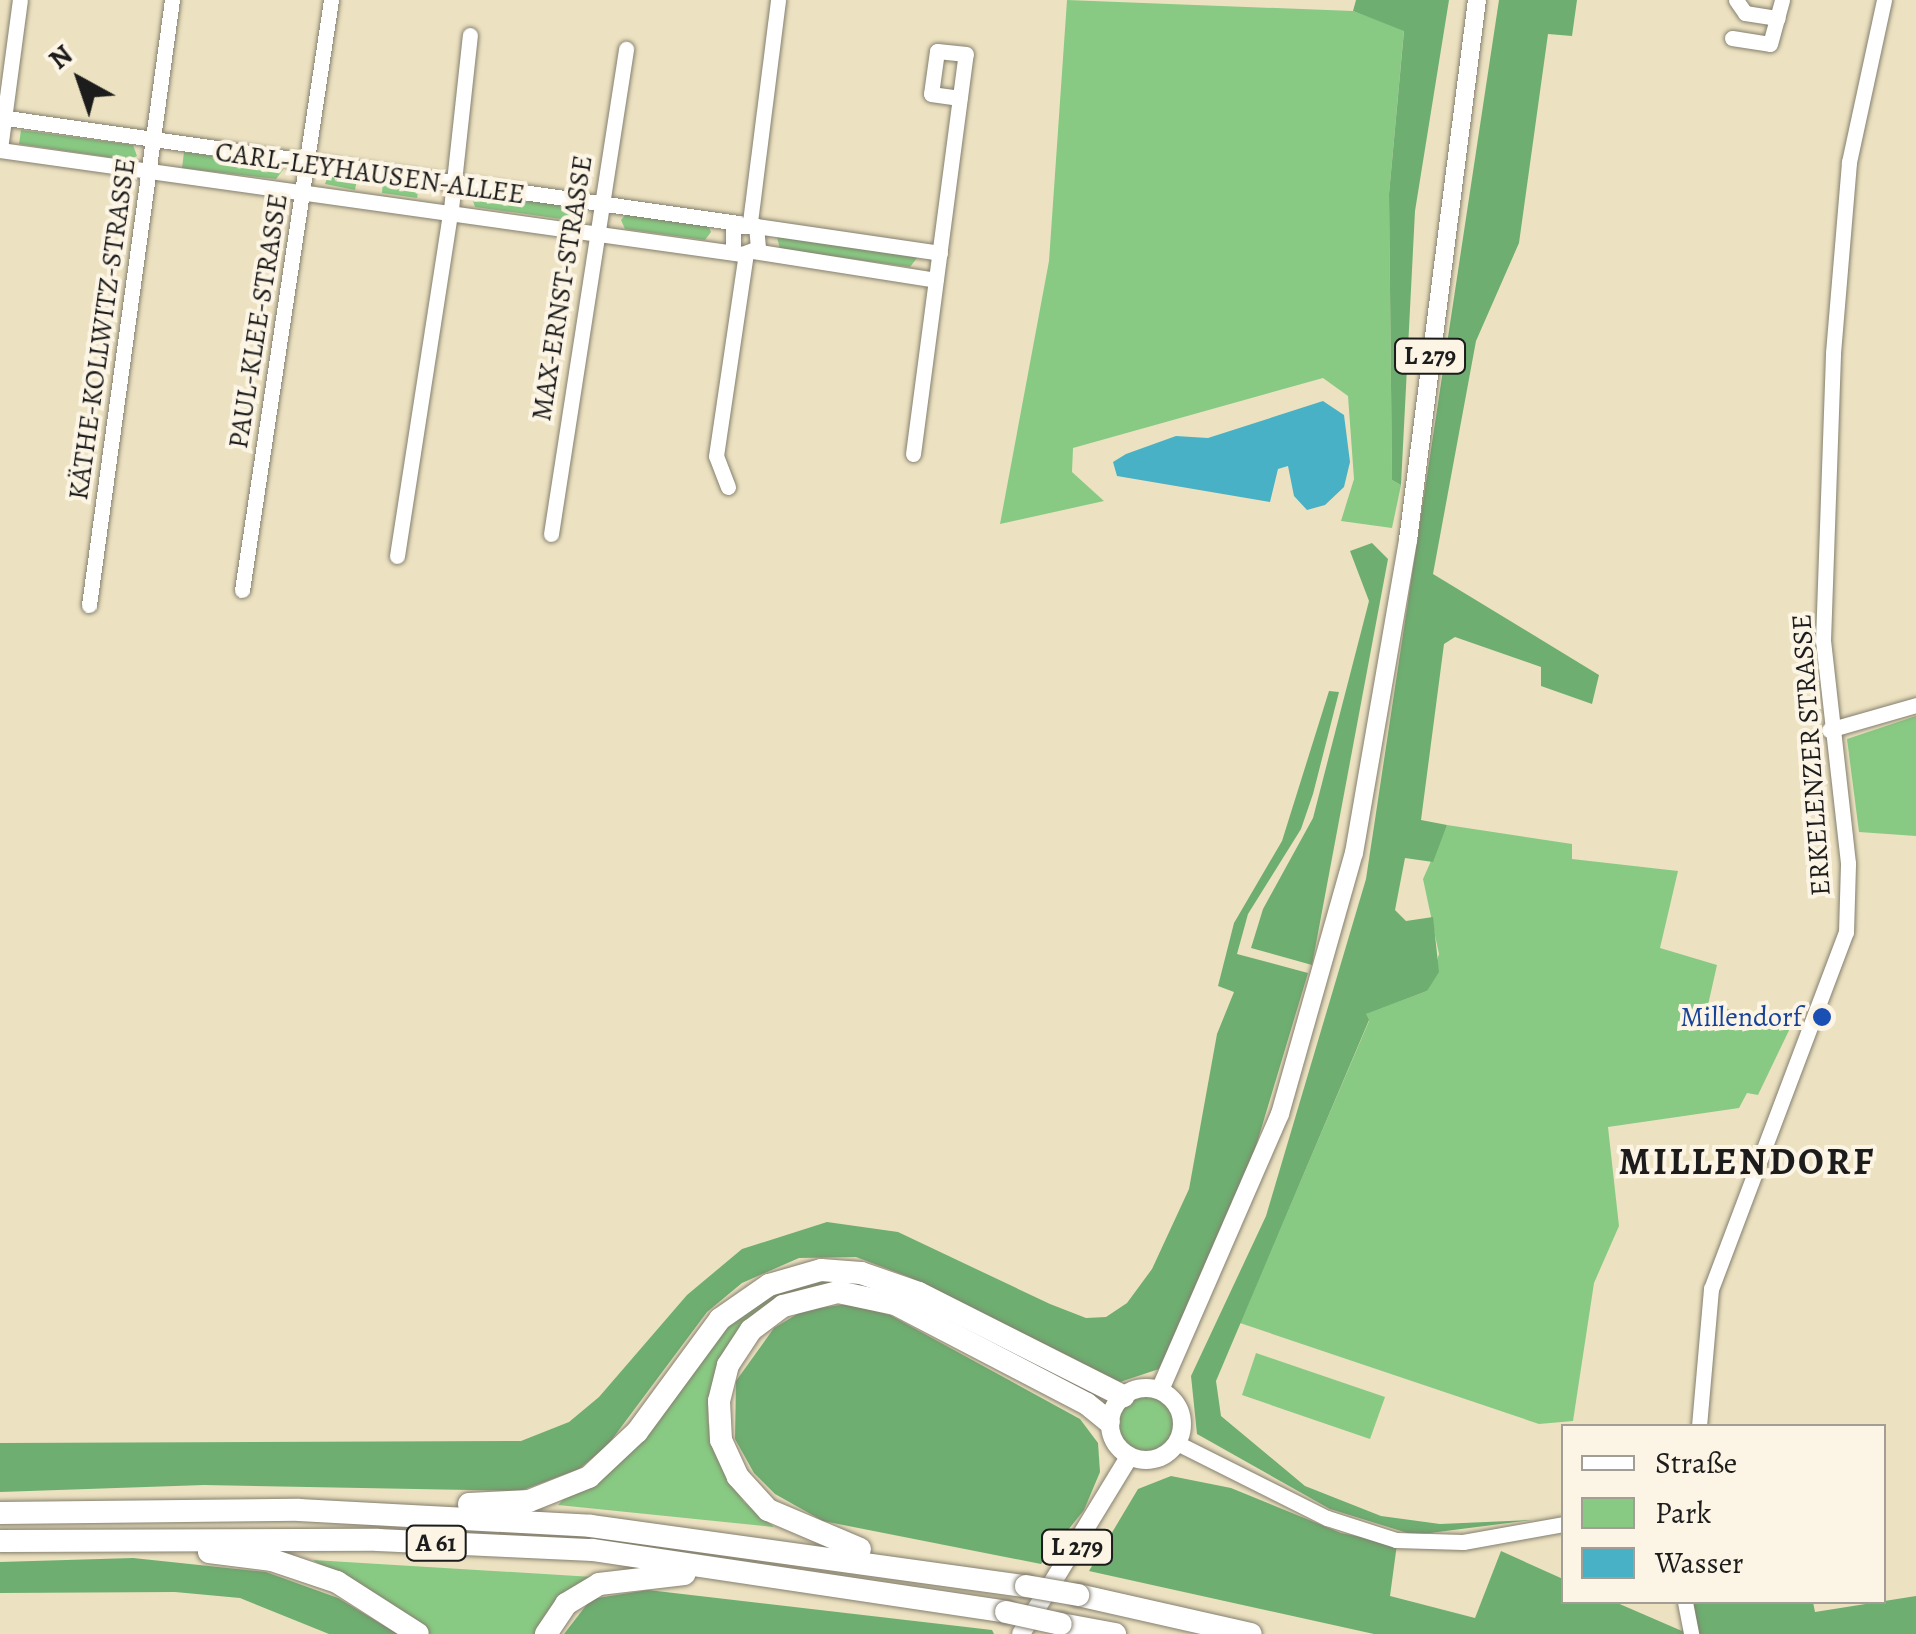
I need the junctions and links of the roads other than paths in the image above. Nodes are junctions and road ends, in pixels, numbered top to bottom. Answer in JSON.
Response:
{"nodes":[{"id":1,"x":20,"y":0,"type":"edge"},
{"id":2,"x":172,"y":0,"type":"edge"},
{"id":3,"x":330,"y":0,"type":"edge"},
{"id":4,"x":778,"y":0,"type":"edge"},
{"id":5,"x":1477,"y":0,"type":"edge"},
{"id":6,"x":1736,"y":0,"type":"edge"},
{"id":7,"x":1782,"y":0,"type":"edge"},
{"id":8,"x":1884,"y":0,"type":"edge"},
{"id":9,"x":1778,"y":18,"type":"junction"},
{"id":10,"x":470,"y":35,"type":"dead end"},
{"id":11,"x":1732,"y":38,"type":"dead end"},
{"id":12,"x":626,"y":49,"type":"dead end"},
{"id":13,"x":960,"y":98,"type":"dead end"},
{"id":14,"x":7,"y":118,"type":"junction"},
{"id":15,"x":153,"y":140,"type":"junction"},
{"id":16,"x":0,"y":150,"type":"edge"},
{"id":17,"x":306,"y":164,"type":"junction"},
{"id":18,"x":150,"y":168,"type":"junction"},
{"id":19,"x":454,"y":187,"type":"junction"},
{"id":20,"x":303,"y":189,"type":"junction"},
{"id":21,"x":598,"y":205,"type":"junction"},
{"id":22,"x":451,"y":210,"type":"junction"},
{"id":23,"x":748,"y":224,"type":"junction"},
{"id":24,"x":594,"y":228,"type":"junction"},
{"id":25,"x":744,"y":251,"type":"junction"},
{"id":26,"x":940,"y":253,"type":"junction"},
{"id":27,"x":936,"y":280,"type":"junction"},
{"id":28,"x":913,"y":454,"type":"dead end"},
{"id":29,"x":728,"y":487,"type":"dead end"},
{"id":30,"x":551,"y":534,"type":"dead end"},
{"id":31,"x":397,"y":556,"type":"dead end"},
{"id":32,"x":242,"y":590,"type":"dead end"},
{"id":33,"x":89,"y":606,"type":"dead end"},
{"id":34,"x":1916,"y":705,"type":"edge"},
{"id":35,"x":1829,"y":730,"type":"junction"},
{"id":36,"x":1160,"y":1390,"type":"junction"},
{"id":37,"x":1123,"y":1396,"type":"junction"},
{"id":38,"x":1109,"y":1422,"type":"junction"},
{"id":39,"x":1699,"y":1424,"type":"edge"},
{"id":40,"x":1178,"y":1442,"type":"junction"},
{"id":41,"x":1129,"y":1457,"type":"junction"},
{"id":42,"x":375,"y":1512,"type":"junction"},
{"id":43,"x":0,"y":1513,"type":"edge"},
{"id":44,"x":1561,"y":1525,"type":"edge"},
{"id":45,"x":118,"y":1538,"type":"junction"},
{"id":46,"x":0,"y":1541,"type":"edge"},
{"id":47,"x":915,"y":1566,"type":"junction"},
{"id":48,"x":754,"y":1571,"type":"junction"},
{"id":49,"x":1685,"y":1604,"type":"edge"},
{"id":50,"x":418,"y":1634,"type":"edge"},
{"id":51,"x":546,"y":1634,"type":"edge"},
{"id":52,"x":1021,"y":1634,"type":"edge"},
{"id":53,"x":1115,"y":1634,"type":"edge"},
{"id":54,"x":1251,"y":1634,"type":"edge"},
{"id":55,"x":1691,"y":1634,"type":"edge"}],
"edges":[{"from":1,"to":14,"type":"street"},
{"from":2,"to":15,"type":"street","name":"KÄTHE-KOLLWITZ-STRASSE"},
{"from":3,"to":17,"type":"street","name":"PAUL-KLEE-STRASSE"},
{"from":4,"to":23,"type":"street"},
{"from":5,"to":36,"type":"main road","number":"L 279"},
{"from":6,"to":9,"type":"street"},
{"from":7,"to":9,"type":"street"},
{"from":8,"to":35,"type":"street","name":"ERKELENZER STRASSE"},
{"from":9,"to":11,"type":"street"},
{"from":10,"to":19,"type":"street"},
{"from":12,"to":21,"type":"street","name":"MAX-ERNST-STRASSE"},
{"from":13,"to":26,"type":"street"},
{"from":14,"to":15,"type":"street","name":"CARL-LEYHAUSEN-ALLEE"},
{"from":14,"to":16,"type":"street"},
{"from":15,"to":17,"type":"street","name":"CARL-LEYHAUSEN-ALLEE"},
{"from":15,"to":18,"type":"street","name":"KÄTHE-KOLLWITZ-STRASSE"},
{"from":16,"to":18,"type":"street","name":"CARL-LEYHAUSEN-ALLEE"},
{"from":17,"to":19,"type":"street","name":"CARL-LEYHAUSEN-ALLEE"},
{"from":17,"to":20,"type":"street","name":"PAUL-KLEE-STRASSE"},
{"from":18,"to":20,"type":"street","name":"CARL-LEYHAUSEN-ALLEE"},
{"from":18,"to":33,"type":"street","name":"KÄTHE-KOLLWITZ-STRASSE"},
{"from":19,"to":21,"type":"street","name":"CARL-LEYHAUSEN-ALLEE"},
{"from":19,"to":22,"type":"street"},
{"from":20,"to":22,"type":"street","name":"CARL-LEYHAUSEN-ALLEE"},
{"from":20,"to":32,"type":"street","name":"PAUL-KLEE-STRASSE"},
{"from":21,"to":23,"type":"street","name":"CARL-LEYHAUSEN-ALLEE"},
{"from":21,"to":24,"type":"street","name":"MAX-ERNST-STRASSE"},
{"from":22,"to":24,"type":"street","name":"CARL-LEYHAUSEN-ALLEE"},
{"from":22,"to":31,"type":"street"},
{"from":23,"to":25,"type":"street"},
{"from":23,"to":25,"type":"street"},
{"from":23,"to":26,"type":"street","name":"CARL-LEYHAUSEN-ALLEE"},
{"from":24,"to":25,"type":"street","name":"CARL-LEYHAUSEN-ALLEE"},
{"from":24,"to":30,"type":"street","name":"MAX-ERNST-STRASSE"},
{"from":25,"to":27,"type":"street","name":"CARL-LEYHAUSEN-ALLEE"},
{"from":25,"to":29,"type":"street"},
{"from":26,"to":27,"type":"street"},
{"from":27,"to":28,"type":"street"},
{"from":34,"to":35,"type":"street"},
{"from":35,"to":39,"type":"street","name":"ERKELENZER STRASSE"},
{"from":36,"to":37,"type":"main road"},
{"from":36,"to":40,"type":"main road"},
{"from":37,"to":38,"type":"main road"},
{"from":37,"to":42,"type":"highway"},
{"from":38,"to":41,"type":"main road"},
{"from":38,"to":47,"type":"highway"},
{"from":40,"to":41,"type":"main road"},
{"from":40,"to":44,"type":"street"},
{"from":41,"to":52,"type":"main road","number":"L 279"},
{"from":42,"to":43,"type":"highway","number":"A 61"},
{"from":42,"to":47,"type":"highway","number":"A 61"},
{"from":45,"to":46,"type":"highway","number":"A 61"},
{"from":45,"to":48,"type":"highway","number":"A 61"},
{"from":45,"to":50,"type":"highway"},
{"from":47,"to":54,"type":"highway","number":"A 61","bridge":true},
{"from":48,"to":51,"type":"highway"},
{"from":48,"to":53,"type":"highway","number":"A 61","bridge":true},
{"from":49,"to":55,"type":"street"}]}
